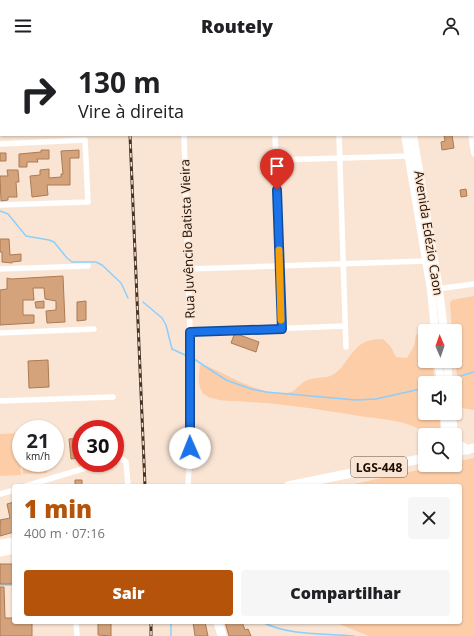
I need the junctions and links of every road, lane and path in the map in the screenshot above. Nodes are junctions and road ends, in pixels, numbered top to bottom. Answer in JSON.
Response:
{"nodes":[{"id":1,"x":184,"y":136,"type":"edge"},
{"id":2,"x":275,"y":136,"type":"edge"},
{"id":3,"x":339,"y":136,"type":"edge"},
{"id":4,"x":405,"y":136,"type":"edge"},
{"id":5,"x":413,"y":136,"type":"edge"},
{"id":6,"x":471,"y":136,"type":"edge"},
{"id":7,"x":0,"y":144,"type":"edge"},
{"id":8,"x":474,"y":154,"type":"edge"},
{"id":9,"x":408,"y":156,"type":"junction"},
{"id":10,"x":339,"y":158,"type":"junction"},
{"id":11,"x":276,"y":160,"type":"junction"},
{"id":12,"x":0,"y":205,"type":"edge"},
{"id":13,"x":426,"y":261,"type":"junction"},
{"id":14,"x":343,"y":264,"type":"junction"},
{"id":15,"x":88,"y":266,"type":"dead end"},
{"id":16,"x":280,"y":266,"type":"junction"},
{"id":17,"x":0,"y":269,"type":"edge"},
{"id":18,"x":188,"y":269,"type":"junction"},
{"id":19,"x":474,"y":284,"type":"edge"},
{"id":20,"x":435,"y":290,"type":"junction"},
{"id":21,"x":435,"y":324,"type":"edge"},
{"id":22,"x":442,"y":324,"type":"edge"},
{"id":23,"x":345,"y":326,"type":"junction"},
{"id":24,"x":94,"y":329,"type":"dead end"},
{"id":25,"x":282,"y":329,"type":"junction"},
{"id":26,"x":190,"y":332,"type":"junction"},
{"id":27,"x":0,"y":333,"type":"edge"},
{"id":28,"x":346,"y":347,"type":"dead end"},
{"id":29,"x":113,"y":397,"type":"dead end"},
{"id":30,"x":0,"y":401,"type":"edge"},
{"id":31,"x":418,"y":459,"type":"edge"},
{"id":32,"x":124,"y":460,"type":"edge"},
{"id":33,"x":72,"y":472,"type":"edge"},
{"id":34,"x":33,"y":484,"type":"edge"},
{"id":35,"x":128,"y":484,"type":"edge"},
{"id":36,"x":188,"y":484,"type":"edge"},
{"id":37,"x":298,"y":484,"type":"edge"},
{"id":38,"x":12,"y":491,"type":"edge"},
{"id":39,"x":0,"y":494,"type":"edge"},
{"id":40,"x":12,"y":542,"type":"edge"},
{"id":41,"x":0,"y":544,"type":"edge"},
{"id":42,"x":12,"y":549,"type":"edge"},
{"id":43,"x":0,"y":552,"type":"edge"},
{"id":44,"x":76,"y":624,"type":"edge"},
{"id":45,"x":219,"y":624,"type":"edge"},
{"id":46,"x":77,"y":636,"type":"edge"},
{"id":47,"x":222,"y":636,"type":"edge"}],
"edges":[{"from":1,"to":18,"type":"street","name":"Rua Juvêncio Batista Vieira"},
{"from":2,"to":11,"type":"street"},
{"from":3,"to":10,"type":"street"},
{"from":4,"to":9,"type":"main road","name":"Avenida Edézio Caon"},
{"from":5,"to":20,"type":"main road","name":"Avenida Edézio Caon"},
{"from":6,"to":8,"type":"street"},
{"from":7,"to":12,"type":"street"},
{"from":9,"to":10,"type":"street"},
{"from":9,"to":13,"type":"main road","name":"Avenida Edézio Caon"},
{"from":10,"to":11,"type":"street"},
{"from":10,"to":14,"type":"street"},
{"from":11,"to":16,"type":"street"},
{"from":13,"to":14,"type":"street"},
{"from":13,"to":20,"type":"main road","name":"Avenida Edézio Caon"},
{"from":14,"to":16,"type":"street"},
{"from":14,"to":23,"type":"street"},
{"from":15,"to":17,"type":"street"},
{"from":16,"to":18,"type":"street"},
{"from":16,"to":25,"type":"street"},
{"from":18,"to":26,"type":"street","name":"Rua Juvêncio Batista Vieira"},
{"from":19,"to":20,"type":"street"},
{"from":20,"to":21,"type":"main road","name":"Avenida Edézio Caon"},
{"from":20,"to":22,"type":"main road","name":"Avenida Edézio Caon"},
{"from":23,"to":25,"type":"street"},
{"from":23,"to":28,"type":"street"},
{"from":24,"to":27,"type":"street"},
{"from":25,"to":26,"type":"street"},
{"from":26,"to":36,"type":"street","name":"Rua Juvêncio Batista Vieira"},
{"from":29,"to":30,"type":"street"},
{"from":31,"to":37,"type":"main road","number":"LGS-448"},
{"from":32,"to":35,"type":"street"},
{"from":33,"to":34,"type":"street"},
{"from":38,"to":39,"type":"street"},
{"from":40,"to":41,"type":"main road"},
{"from":42,"to":43,"type":"main road"},
{"from":44,"to":46,"type":"street"},
{"from":45,"to":47,"type":"main road"}]}
